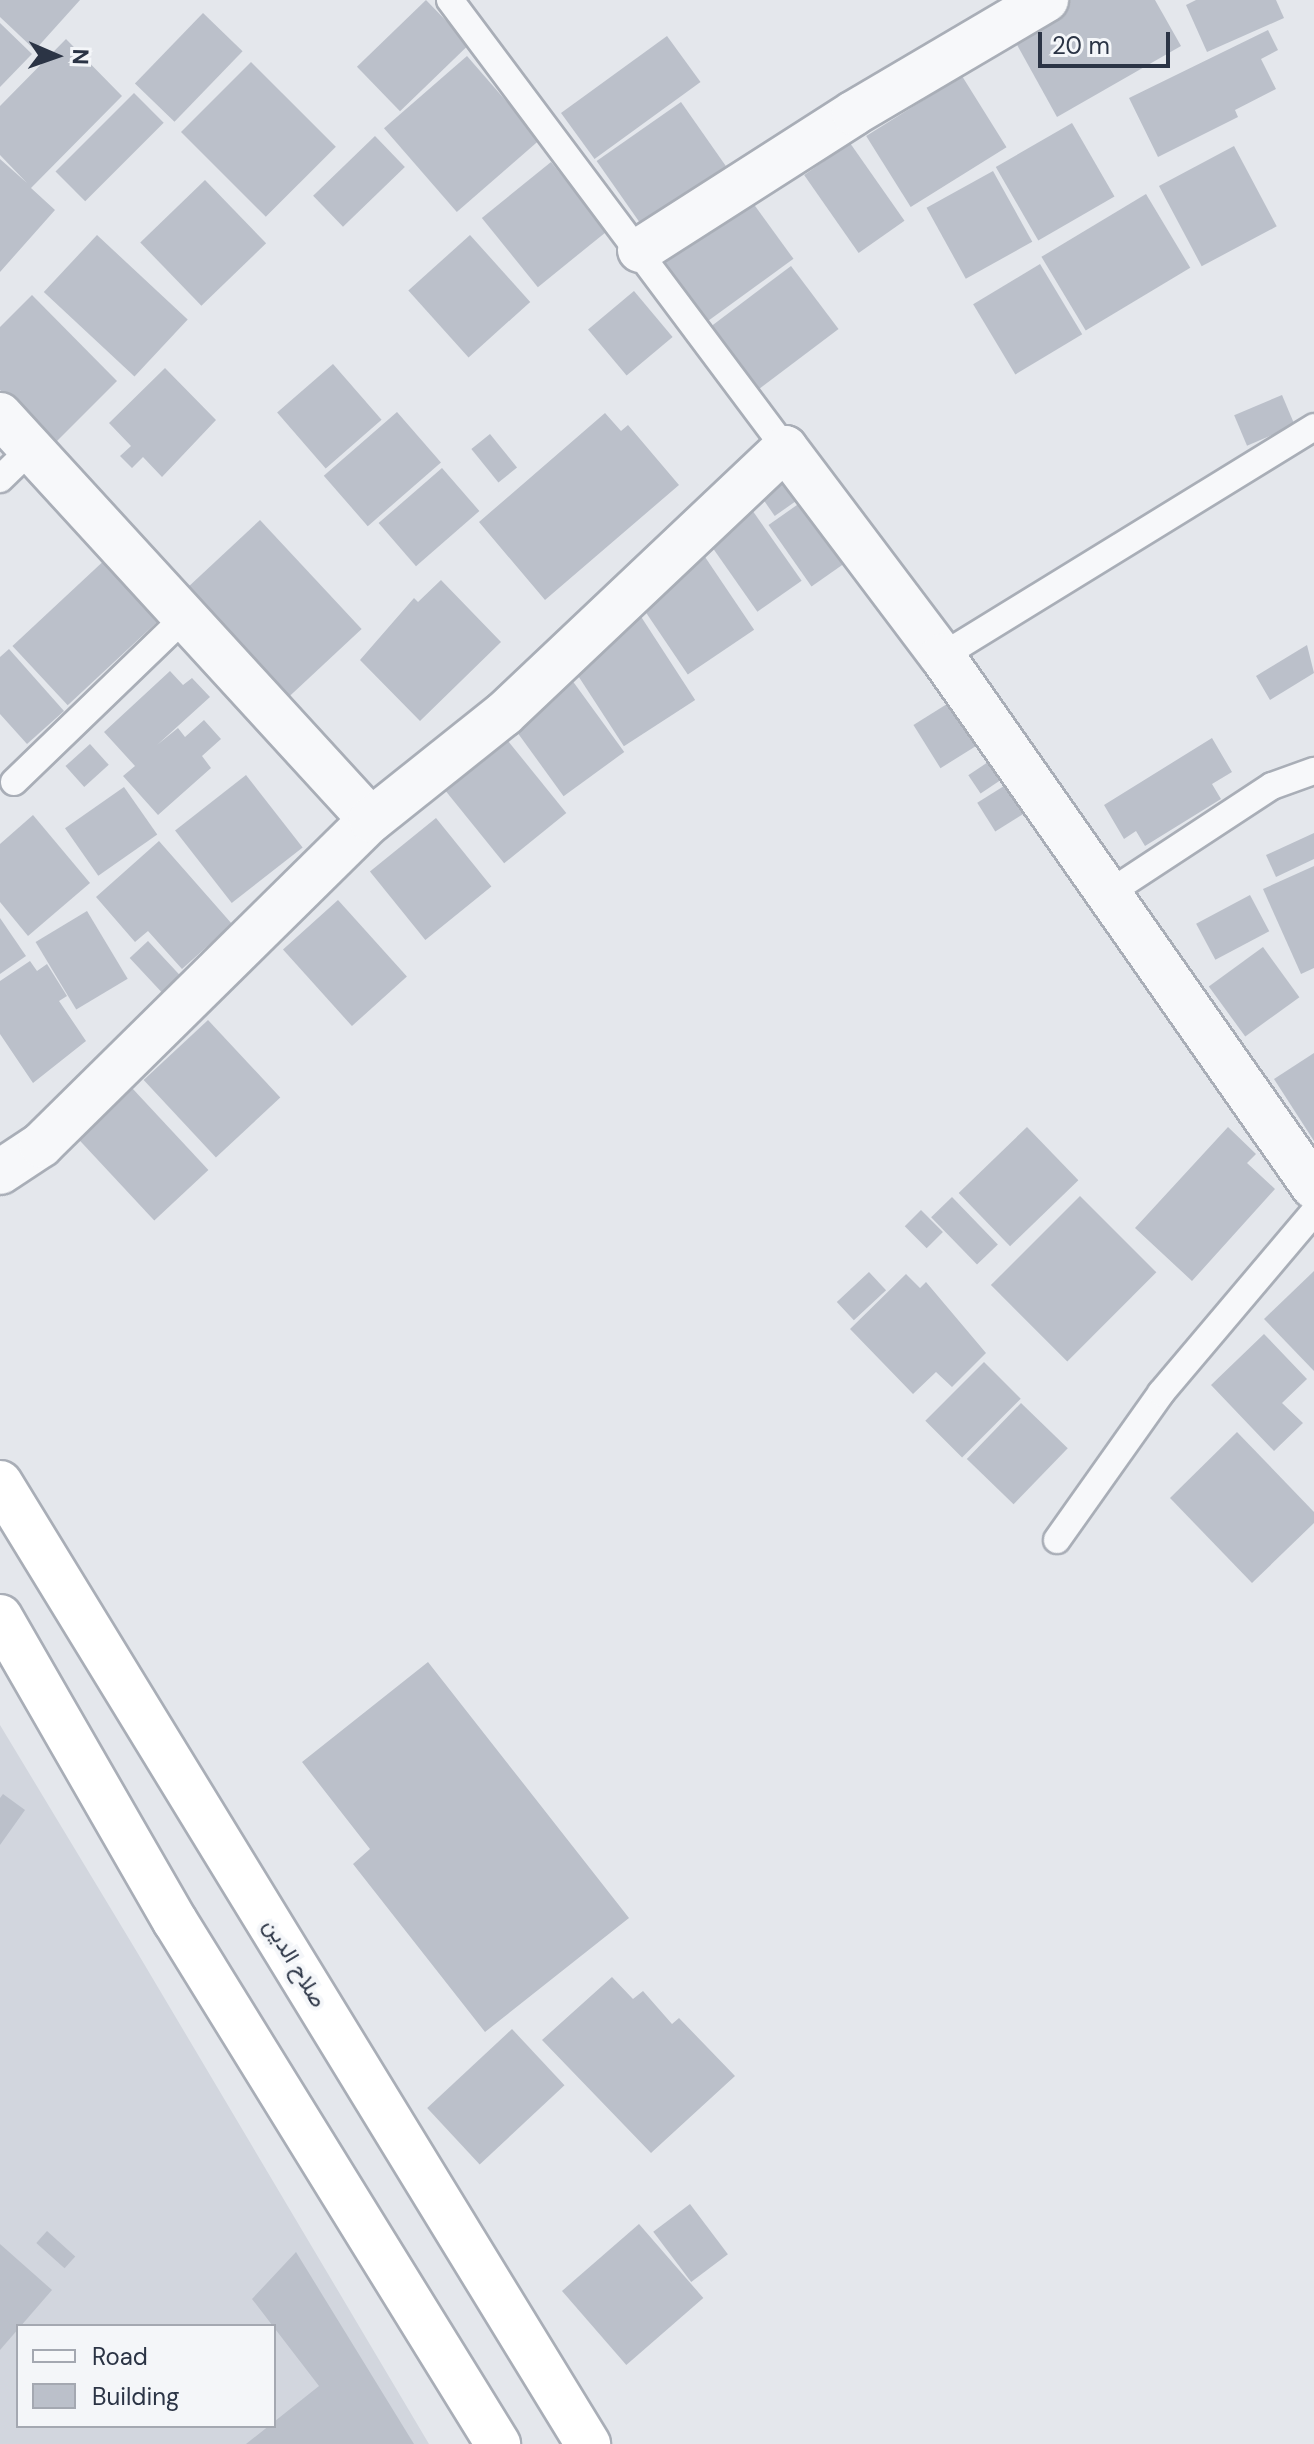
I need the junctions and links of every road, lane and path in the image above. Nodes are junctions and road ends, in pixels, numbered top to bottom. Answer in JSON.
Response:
{"nodes":[{"id":1,"x":450,"y":0,"type":"edge"},
{"id":2,"x":1046,"y":0,"type":"edge"},
{"id":3,"x":640,"y":250,"type":"junction"},
{"id":4,"x":0,"y":415,"type":"edge"},
{"id":5,"x":1314,"y":427,"type":"edge"},
{"id":6,"x":33,"y":447,"type":"junction"},
{"id":7,"x":785,"y":448,"type":"junction"},
{"id":8,"x":0,"y":479,"type":"edge"},
{"id":9,"x":184,"y":618,"type":"junction"},
{"id":10,"x":942,"y":656,"type":"junction"},
{"id":11,"x":1314,"y":771,"type":"edge"},
{"id":12,"x":14,"y":782,"type":"dead end"},
{"id":13,"x":371,"y":820,"type":"junction"},
{"id":14,"x":1109,"y":893,"type":"junction"},
{"id":15,"x":0,"y":1172,"type":"edge"},
{"id":16,"x":1314,"y":1187,"type":"edge"},
{"id":17,"x":1314,"y":1212,"type":"edge"},
{"id":18,"x":0,"y":1483,"type":"edge"},
{"id":19,"x":1057,"y":1540,"type":"dead end"},
{"id":20,"x":0,"y":1617,"type":"edge"},
{"id":21,"x":498,"y":2444,"type":"edge"},
{"id":22,"x":588,"y":2444,"type":"edge"}],
"edges":[{"from":1,"to":3,"type":"lane"},
{"from":2,"to":3,"type":"street"},
{"from":3,"to":7,"type":"lane"},
{"from":4,"to":6,"type":"street"},
{"from":5,"to":10,"type":"lane"},
{"from":6,"to":8,"type":"lane"},
{"from":6,"to":9,"type":"street"},
{"from":7,"to":10,"type":"street"},
{"from":7,"to":13,"type":"street"},
{"from":9,"to":12,"type":"lane"},
{"from":9,"to":13,"type":"street"},
{"from":10,"to":14,"type":"street"},
{"from":11,"to":14,"type":"lane"},
{"from":13,"to":15,"type":"street"},
{"from":14,"to":16,"type":"street"},
{"from":17,"to":19,"type":"lane"},
{"from":18,"to":22,"type":"highway","name":"صلاح الدين"},
{"from":20,"to":21,"type":"highway"}]}
